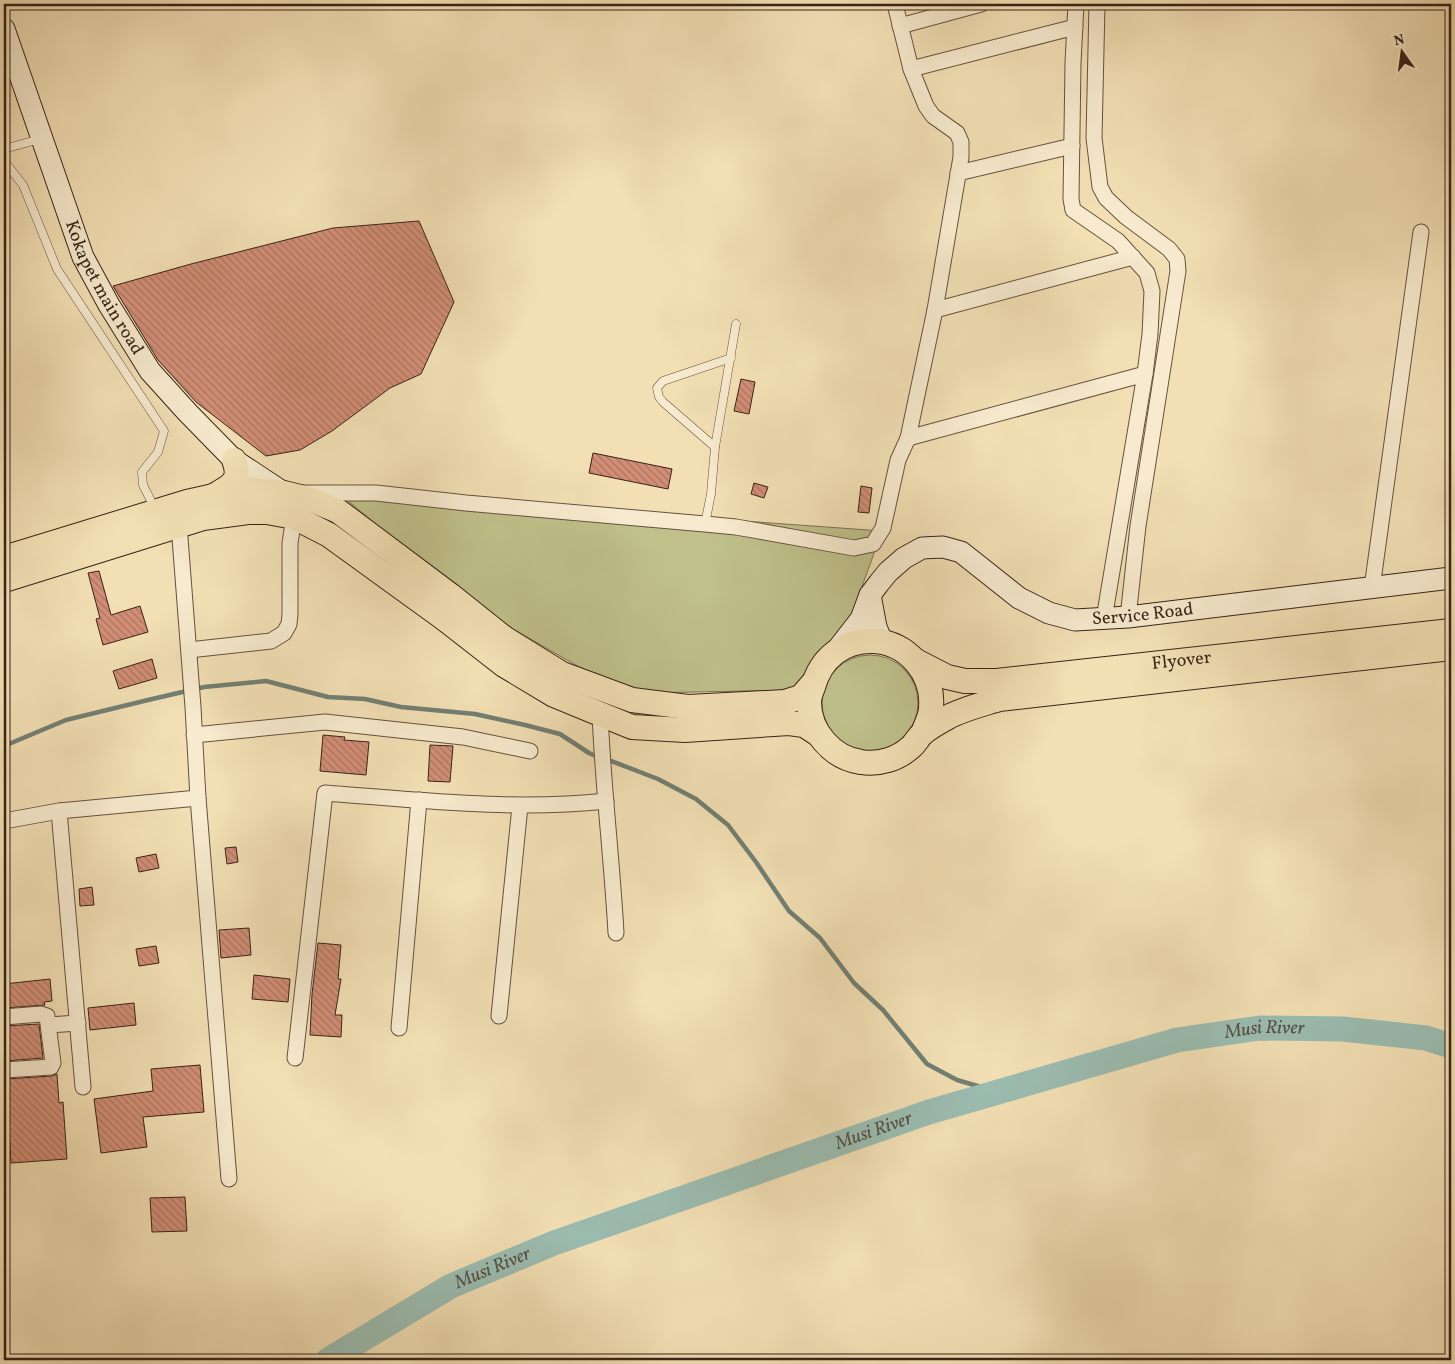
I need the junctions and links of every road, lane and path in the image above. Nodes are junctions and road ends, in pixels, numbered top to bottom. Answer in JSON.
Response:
{"nodes":[{"id":1,"x":895,"y":4,"type":"edge"},
{"id":2,"x":981,"y":4,"type":"edge"},
{"id":3,"x":1076,"y":4,"type":"edge"},
{"id":4,"x":1097,"y":4,"type":"edge"},
{"id":5,"x":900,"y":26,"type":"junction"},
{"id":6,"x":1075,"y":27,"type":"junction"},
{"id":7,"x":5,"y":37,"type":"edge"},
{"id":8,"x":911,"y":69,"type":"junction"},
{"id":9,"x":42,"y":138,"type":"junction"},
{"id":10,"x":1072,"y":146,"type":"junction"},
{"id":11,"x":4,"y":150,"type":"edge"},
{"id":12,"x":4,"y":161,"type":"edge"},
{"id":13,"x":958,"y":174,"type":"junction"},
{"id":14,"x":1421,"y":232,"type":"dead end"},
{"id":15,"x":1133,"y":257,"type":"junction"},
{"id":16,"x":935,"y":310,"type":"junction"},
{"id":17,"x":736,"y":324,"type":"dead end"},
{"id":18,"x":732,"y":358,"type":"junction"},
{"id":19,"x":1145,"y":374,"type":"junction"},
{"id":20,"x":908,"y":438,"type":"junction"},
{"id":21,"x":716,"y":447,"type":"junction"},
{"id":22,"x":234,"y":460,"type":"junction"},
{"id":23,"x":284,"y":493,"type":"junction"},
{"id":24,"x":211,"y":497,"type":"junction"},
{"id":25,"x":156,"y":511,"type":"junction"},
{"id":26,"x":294,"y":517,"type":"junction"},
{"id":27,"x":705,"y":524,"type":"junction"},
{"id":28,"x":179,"y":525,"type":"junction"},
{"id":29,"x":56,"y":553,"type":"junction"},
{"id":30,"x":4,"y":558,"type":"edge"},
{"id":31,"x":1451,"y":578,"type":"edge"},
{"id":32,"x":4,"y":580,"type":"edge"},
{"id":33,"x":1372,"y":588,"type":"junction"},
{"id":34,"x":870,"y":595,"type":"junction"},
{"id":35,"x":1128,"y":617,"type":"junction"},
{"id":36,"x":1104,"y":618,"type":"junction"},
{"id":37,"x":1451,"y":631,"type":"edge"},
{"id":38,"x":882,"y":642,"type":"junction"},
{"id":39,"x":1451,"y":648,"type":"edge"},
{"id":40,"x":189,"y":650,"type":"junction"},
{"id":41,"x":837,"y":650,"type":"junction"},
{"id":42,"x":916,"y":661,"type":"junction"},
{"id":43,"x":814,"y":682,"type":"junction"},
{"id":44,"x":998,"y":690,"type":"junction"},
{"id":45,"x":600,"y":714,"type":"junction"},
{"id":46,"x":923,"y":733,"type":"junction"},
{"id":47,"x":818,"y":734,"type":"junction"},
{"id":48,"x":194,"y":735,"type":"junction"},
{"id":49,"x":530,"y":751,"type":"dead end"},
{"id":50,"x":198,"y":798,"type":"junction"},
{"id":51,"x":419,"y":800,"type":"junction"},
{"id":52,"x":606,"y":801,"type":"junction"},
{"id":53,"x":520,"y":806,"type":"junction"},
{"id":54,"x":60,"y":811,"type":"junction"},
{"id":55,"x":4,"y":821,"type":"edge"},
{"id":56,"x":616,"y":933,"type":"dead end"},
{"id":57,"x":500,"y":1016,"type":"dead end"},
{"id":58,"x":4,"y":1017,"type":"edge"},
{"id":59,"x":78,"y":1023,"type":"junction"},
{"id":60,"x":49,"y":1025,"type":"junction"},
{"id":61,"x":399,"y":1028,"type":"dead end"},
{"id":62,"x":295,"y":1058,"type":"dead end"},
{"id":63,"x":4,"y":1070,"type":"edge"},
{"id":64,"x":83,"y":1087,"type":"dead end"},
{"id":65,"x":229,"y":1179,"type":"dead end"}],
"edges":[{"from":1,"to":5,"type":"street"},
{"from":2,"to":5,"type":"street"},
{"from":3,"to":6,"type":"street"},
{"from":4,"to":35,"type":"street"},
{"from":5,"to":8,"type":"street"},
{"from":6,"to":8,"type":"street"},
{"from":6,"to":10,"type":"street"},
{"from":7,"to":9,"type":"main road","name":"Kokapet main road"},
{"from":8,"to":13,"type":"street"},
{"from":9,"to":11,"type":"lane"},
{"from":9,"to":22,"type":"main road","name":"Kokapet main road"},
{"from":10,"to":13,"type":"street"},
{"from":10,"to":15,"type":"street"},
{"from":12,"to":25,"type":"lane"},
{"from":13,"to":16,"type":"street"},
{"from":14,"to":33,"type":"street"},
{"from":15,"to":16,"type":"street"},
{"from":15,"to":19,"type":"street"},
{"from":16,"to":20,"type":"street"},
{"from":17,"to":18,"type":"lane"},
{"from":18,"to":21,"type":"lane"},
{"from":18,"to":21,"type":"lane"},
{"from":19,"to":20,"type":"street"},
{"from":19,"to":36,"type":"street"},
{"from":20,"to":27,"type":"street"},
{"from":21,"to":27,"type":"lane"},
{"from":22,"to":23,"type":"main road","name":"Kokapet main road"},
{"from":22,"to":24,"type":"main road"},
{"from":23,"to":24,"type":"main road"},
{"from":23,"to":27,"type":"street"},
{"from":23,"to":43,"type":"main road"},
{"from":24,"to":25,"type":"main road"},
{"from":25,"to":29,"type":"main road"},
{"from":26,"to":28,"type":"main road"},
{"from":26,"to":40,"type":"street"},
{"from":26,"to":45,"type":"main road"},
{"from":28,"to":29,"type":"main road"},
{"from":28,"to":40,"type":"street"},
{"from":29,"to":30,"type":"main road"},
{"from":29,"to":32,"type":"main road"},
{"from":31,"to":33,"type":"main road","name":"Service Road"},
{"from":33,"to":35,"type":"main road","name":"Service Road"},
{"from":34,"to":36,"type":"main road","name":"Service Road"},
{"from":34,"to":38,"type":"main road"},
{"from":34,"to":41,"type":"main road","name":"Service Road"},
{"from":35,"to":36,"type":"main road","name":"Service Road"},
{"from":37,"to":44,"type":"main road","name":"Flyover"},
{"from":38,"to":41,"type":"main road"},
{"from":38,"to":42,"type":"main road"},
{"from":39,"to":44,"type":"main road","name":"Flyover"},
{"from":40,"to":48,"type":"street"},
{"from":41,"to":43,"type":"main road"},
{"from":42,"to":44,"type":"main road","name":"Flyover"},
{"from":42,"to":46,"type":"main road"},
{"from":43,"to":47,"type":"main road"},
{"from":44,"to":46,"type":"main road","name":"Flyover"},
{"from":45,"to":47,"type":"main road"},
{"from":45,"to":52,"type":"street"},
{"from":46,"to":47,"type":"main road"},
{"from":48,"to":49,"type":"street"},
{"from":48,"to":50,"type":"street"},
{"from":50,"to":54,"type":"street"},
{"from":50,"to":65,"type":"street"},
{"from":51,"to":53,"type":"street"},
{"from":51,"to":61,"type":"street"},
{"from":51,"to":62,"type":"street"},
{"from":52,"to":53,"type":"street"},
{"from":52,"to":56,"type":"street"},
{"from":53,"to":57,"type":"street"},
{"from":54,"to":55,"type":"street"},
{"from":54,"to":59,"type":"street"},
{"from":58,"to":60,"type":"street"},
{"from":59,"to":60,"type":"street"},
{"from":59,"to":64,"type":"street"},
{"from":60,"to":63,"type":"street"}]}
